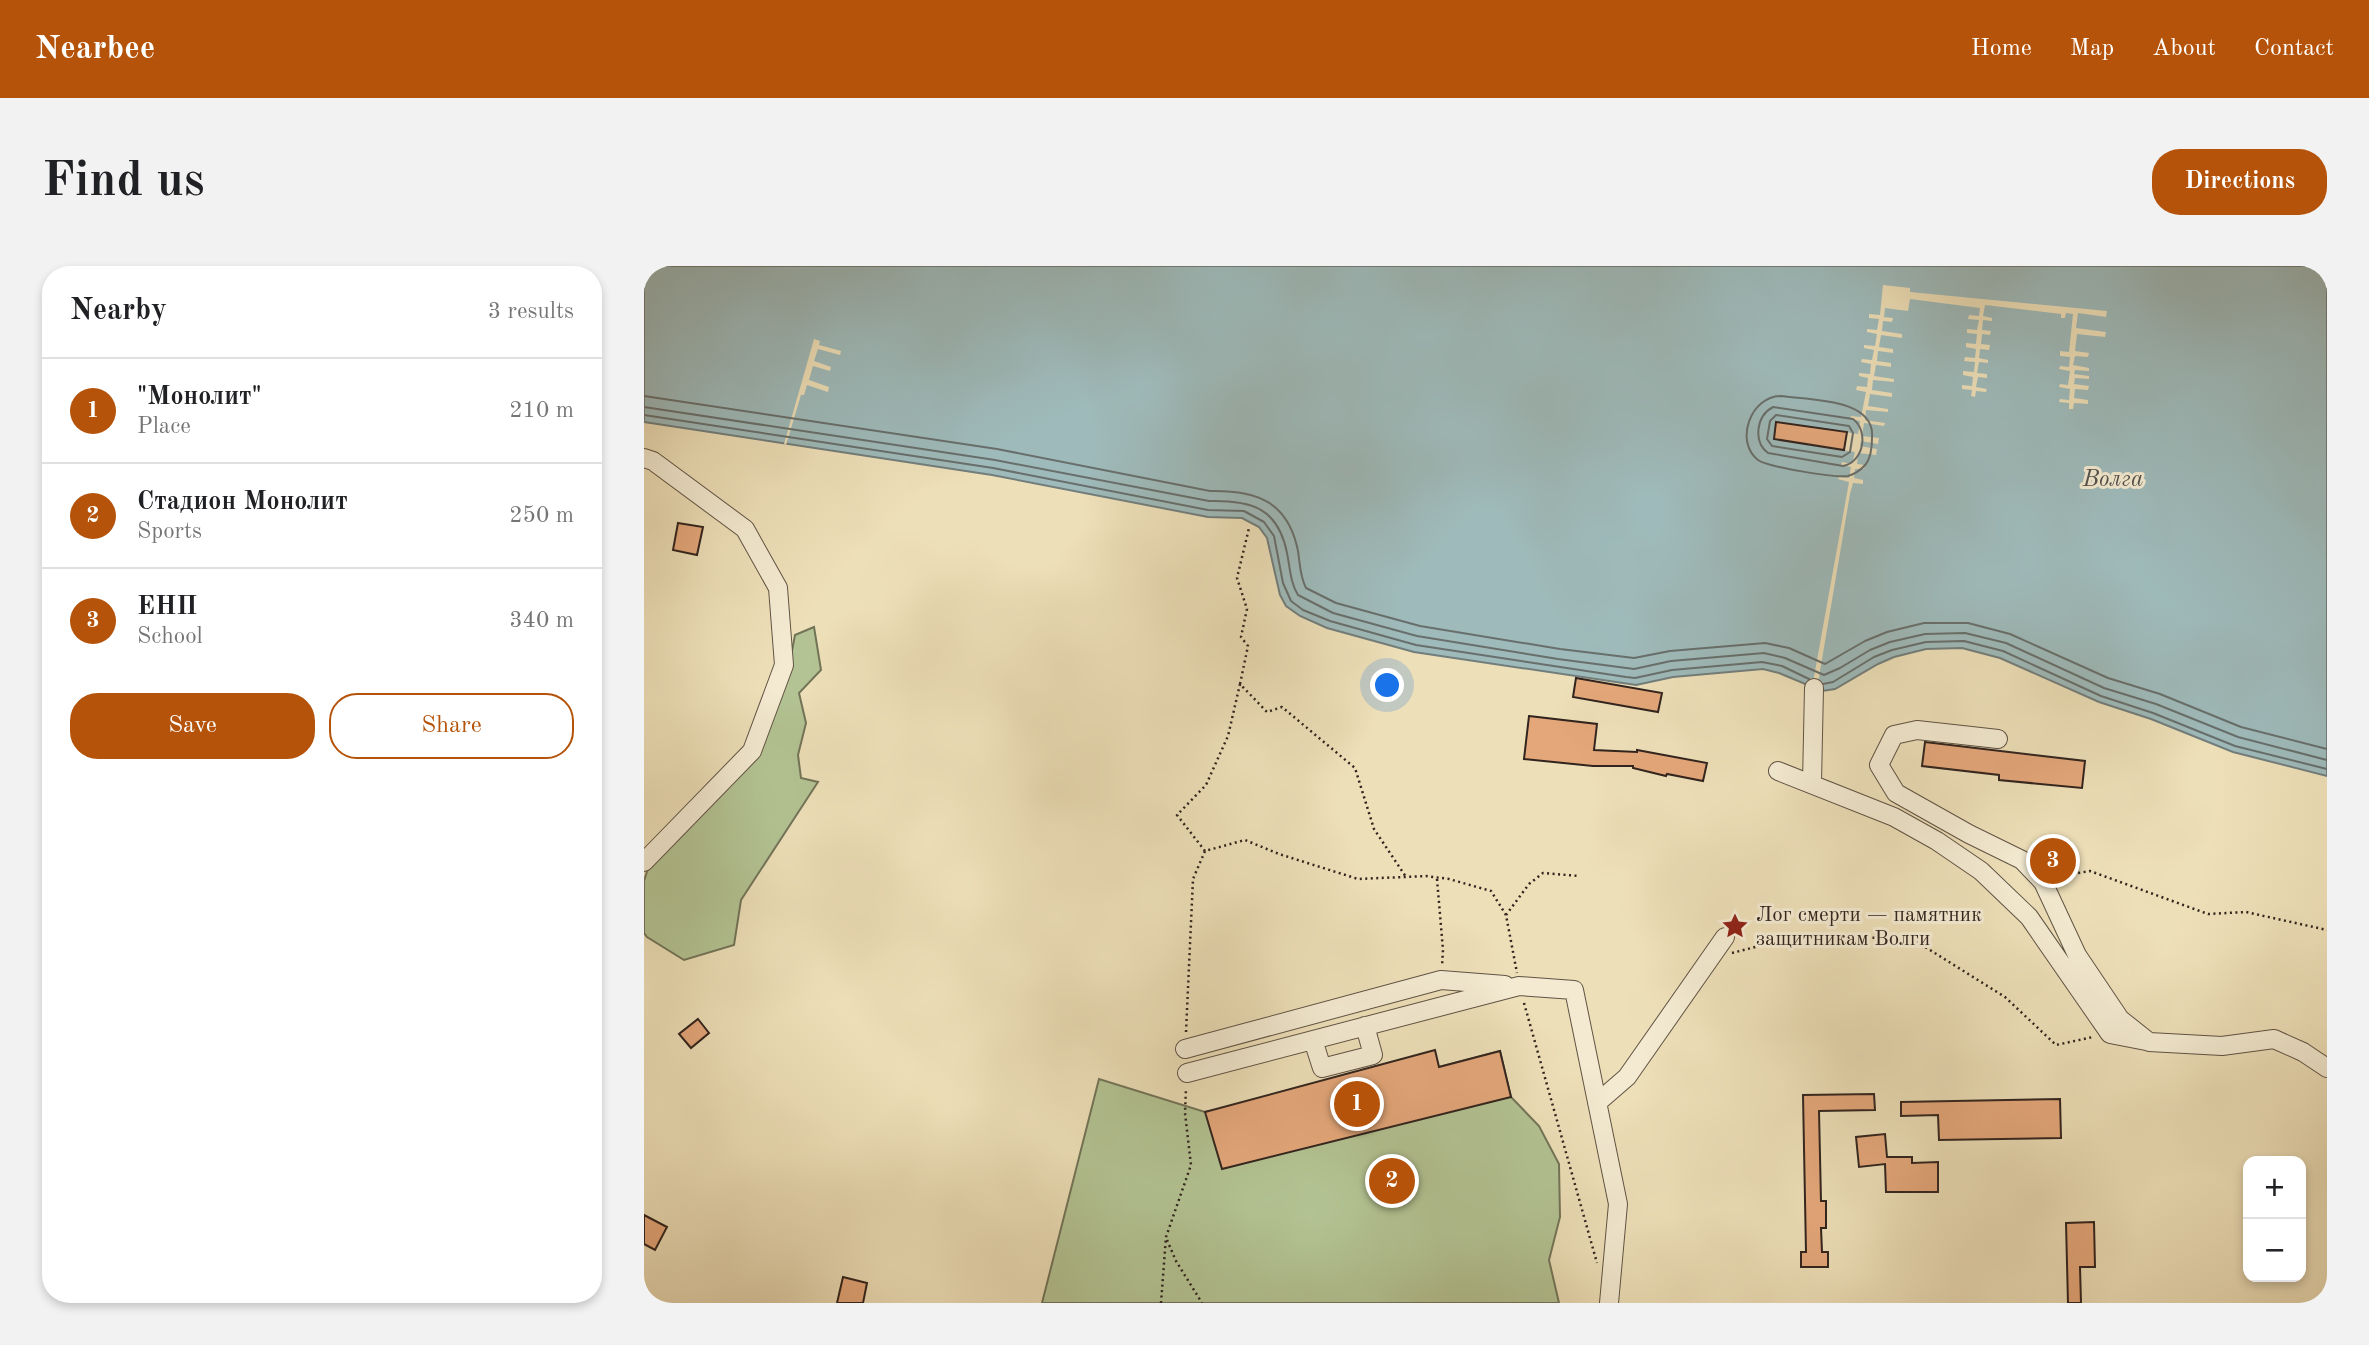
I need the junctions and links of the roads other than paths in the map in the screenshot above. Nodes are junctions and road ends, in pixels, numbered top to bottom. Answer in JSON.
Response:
{"nodes":[{"id":1,"x":644,"y":458,"type":"edge"},
{"id":2,"x":1814,"y":688,"type":"dead end"},
{"id":3,"x":1998,"y":740,"type":"dead end"},
{"id":4,"x":1778,"y":771,"type":"dead end"},
{"id":5,"x":1812,"y":783,"type":"junction"},
{"id":6,"x":644,"y":862,"type":"edge"},
{"id":7,"x":1725,"y":937,"type":"dead end"},
{"id":8,"x":1441,"y":980,"type":"junction"},
{"id":9,"x":1519,"y":986,"type":"junction"},
{"id":10,"x":1448,"y":1004,"type":"junction"},
{"id":11,"x":1365,"y":1026,"type":"junction"},
{"id":12,"x":1339,"y":1033,"type":"junction"},
{"id":13,"x":1313,"y":1040,"type":"junction"},
{"id":14,"x":2149,"y":1042,"type":"junction"},
{"id":15,"x":1185,"y":1049,"type":"road end"},
{"id":16,"x":1346,"y":1061,"type":"junction"},
{"id":17,"x":2327,"y":1068,"type":"edge"},
{"id":18,"x":1187,"y":1073,"type":"road end"},
{"id":19,"x":1597,"y":1103,"type":"junction"},
{"id":20,"x":1609,"y":1303,"type":"edge"}],
"edges":[{"from":1,"to":6,"type":"street"},
{"from":2,"to":5,"type":"street"},
{"from":3,"to":14,"type":"street"},
{"from":4,"to":5,"type":"street"},
{"from":5,"to":14,"type":"street"},
{"from":7,"to":19,"type":"street"},
{"from":8,"to":9,"type":"street"},
{"from":8,"to":10,"type":"street"},
{"from":8,"to":15,"type":"street"},
{"from":9,"to":10,"type":"street"},
{"from":9,"to":19,"type":"street"},
{"from":10,"to":11,"type":"street"},
{"from":11,"to":12,"type":"street"},
{"from":11,"to":16,"type":"street"},
{"from":12,"to":13,"type":"street"},
{"from":12,"to":16,"type":"street"},
{"from":13,"to":16,"type":"street"},
{"from":13,"to":18,"type":"street"},
{"from":14,"to":17,"type":"street"},
{"from":19,"to":20,"type":"street"}]}
